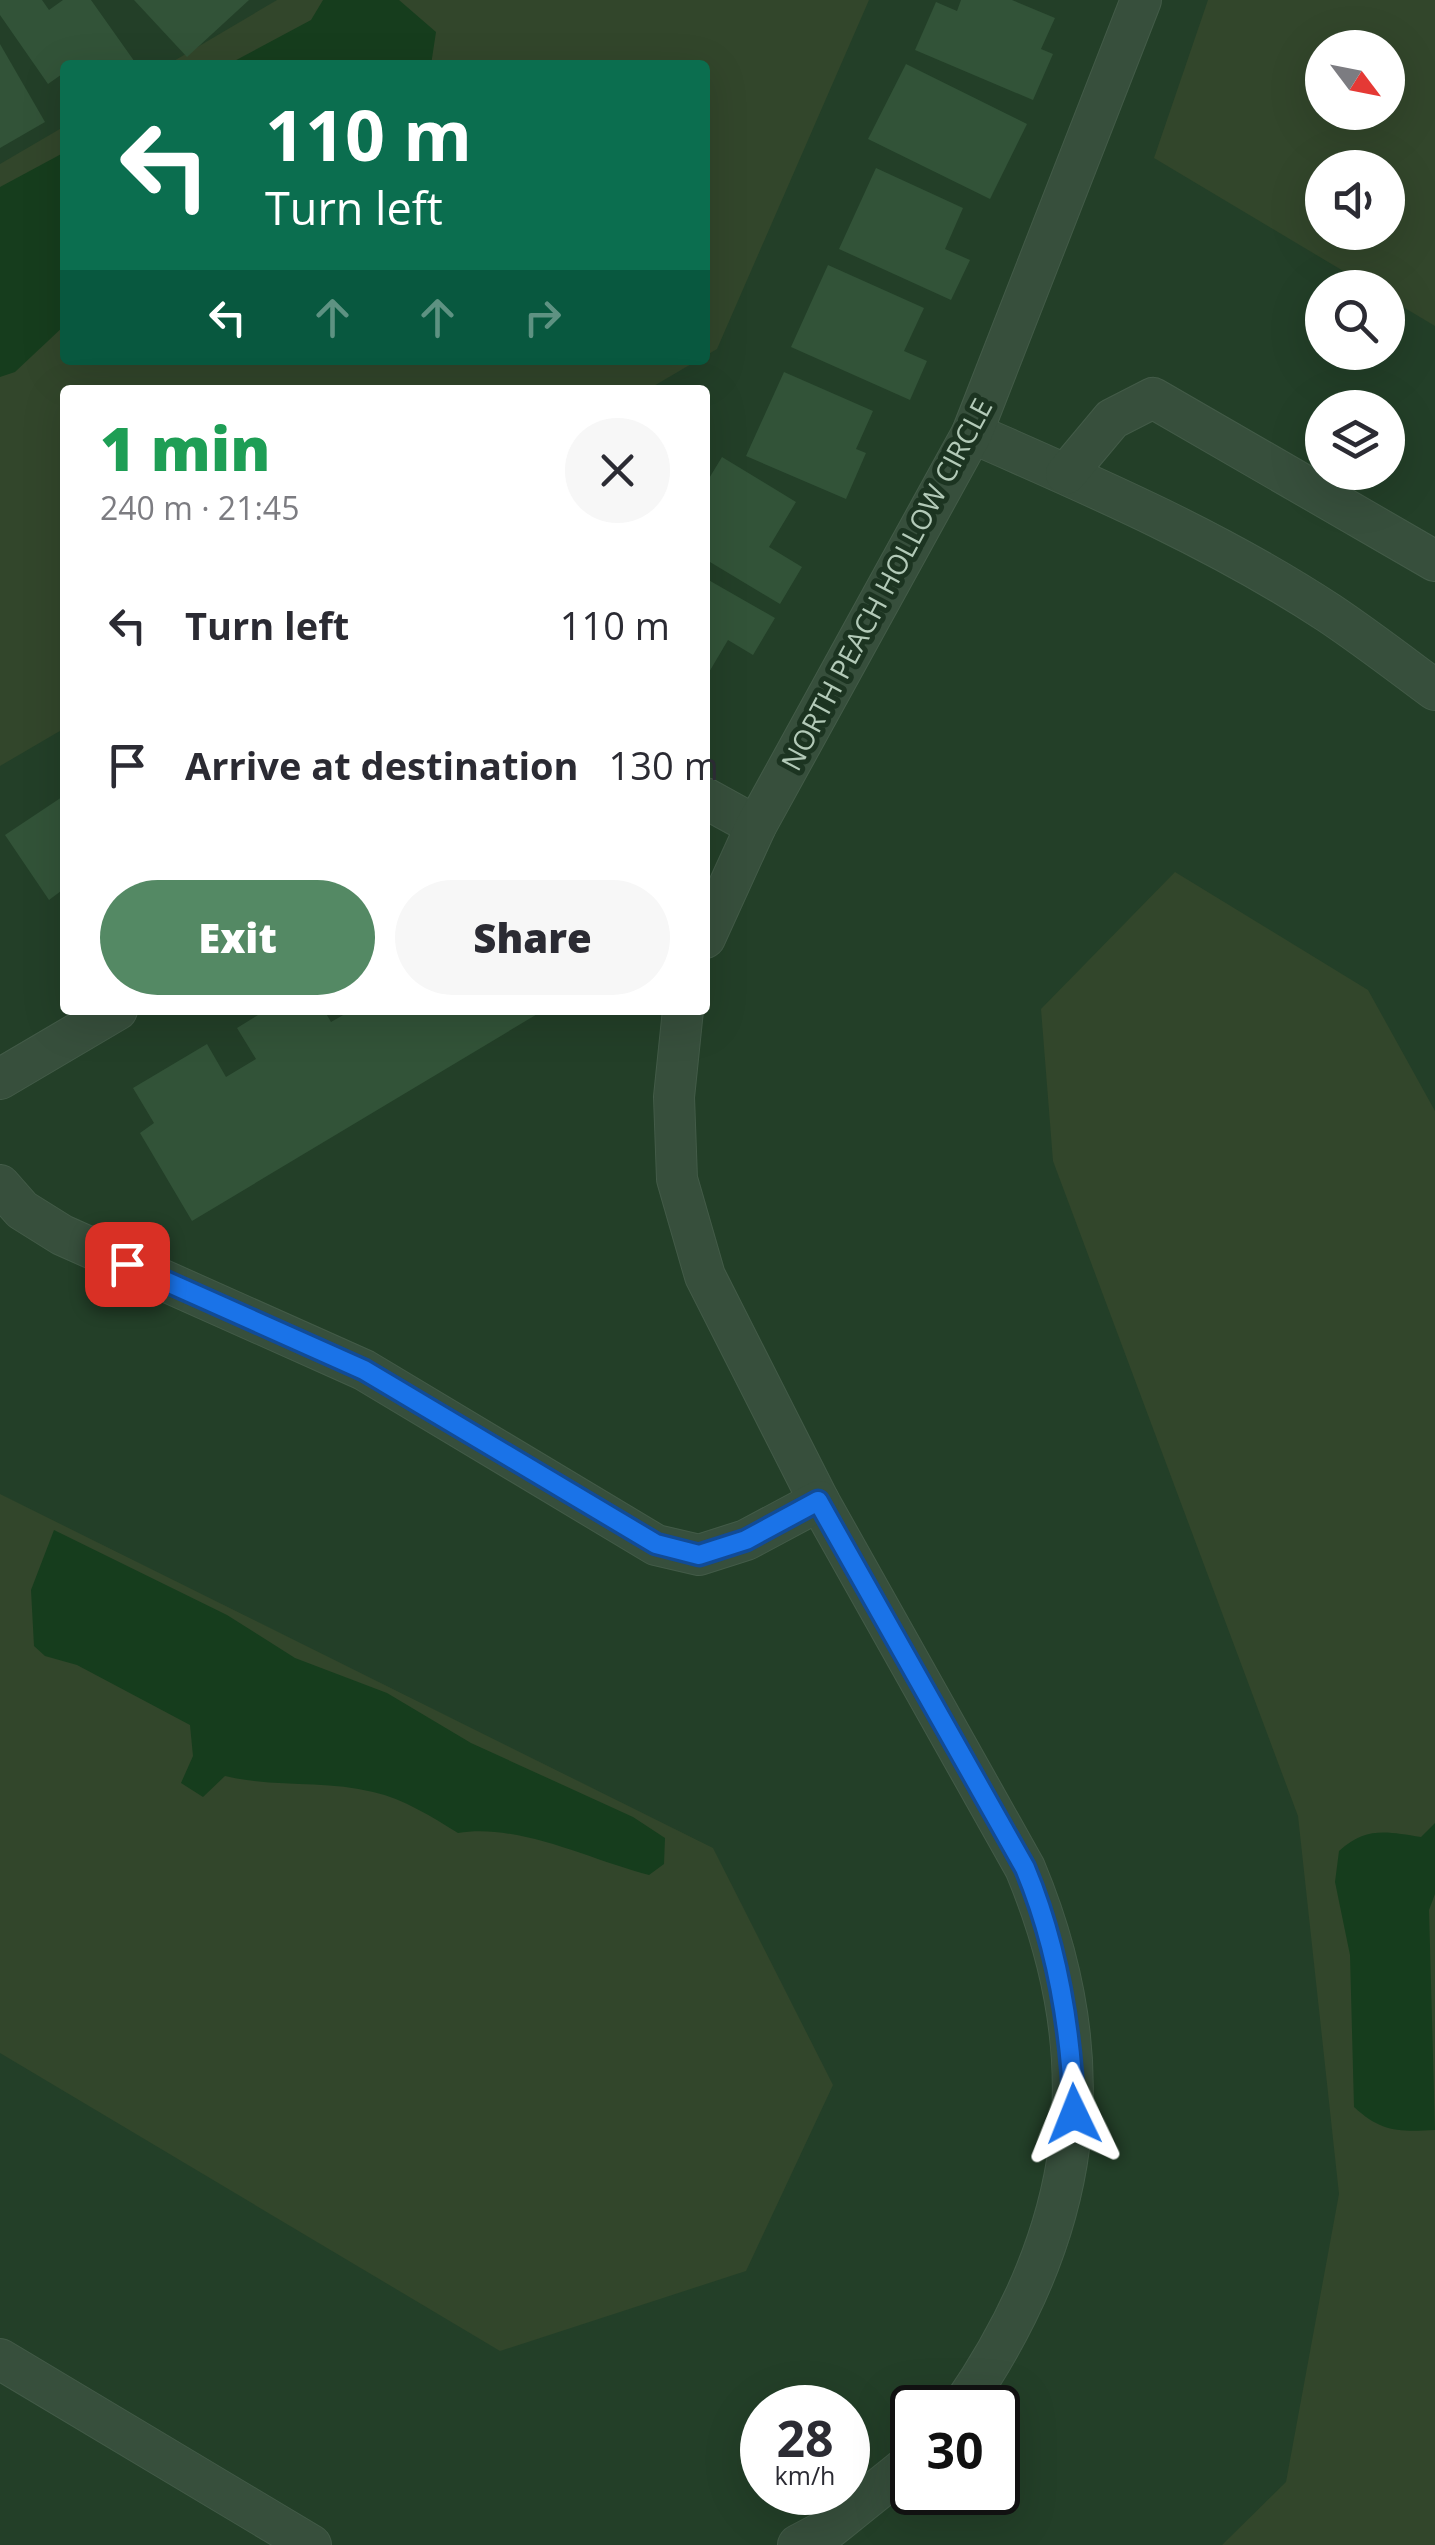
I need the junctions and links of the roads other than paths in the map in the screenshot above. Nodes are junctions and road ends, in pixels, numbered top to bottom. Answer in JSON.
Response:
{"nodes":[{"id":1,"x":1141,"y":0,"type":"edge"},
{"id":2,"x":972,"y":433,"type":"junction"},
{"id":3,"x":1066,"y":474,"type":"junction"},
{"id":4,"x":1435,"y":561,"type":"edge"},
{"id":5,"x":1435,"y":690,"type":"edge"},
{"id":6,"x":710,"y":801,"type":"edge"},
{"id":7,"x":756,"y":826,"type":"junction"},
{"id":8,"x":710,"y":927,"type":"edge"},
{"id":9,"x":110,"y":1015,"type":"edge"},
{"id":10,"x":682,"y":1015,"type":"edge"},
{"id":11,"x":0,"y":1080,"type":"edge"},
{"id":12,"x":0,"y":1185,"type":"edge"},
{"id":13,"x":818,"y":1501,"type":"junction"},
{"id":14,"x":0,"y":2359,"type":"edge"},
{"id":15,"x":975,"y":2385,"type":"edge"},
{"id":16,"x":890,"y":2480,"type":"edge"},
{"id":17,"x":311,"y":2545,"type":"edge"},
{"id":18,"x":798,"y":2545,"type":"edge"}],
"edges":[{"from":1,"to":2,"type":"street","name":"NORTH PEACH HOLLOW CIRCLE"},
{"from":2,"to":3,"type":"street"},
{"from":2,"to":7,"type":"street","name":"NORTH PEACH HOLLOW CIRCLE"},
{"from":3,"to":4,"type":"street"},
{"from":3,"to":5,"type":"street"},
{"from":6,"to":7,"type":"street"},
{"from":7,"to":8,"type":"street","name":"NORTH PEACH HOLLOW CIRCLE"},
{"from":9,"to":11,"type":"street"},
{"from":10,"to":13,"type":"street"},
{"from":12,"to":13,"type":"street"},
{"from":13,"to":15,"type":"street"},
{"from":14,"to":17,"type":"street"},
{"from":16,"to":18,"type":"street"}]}
